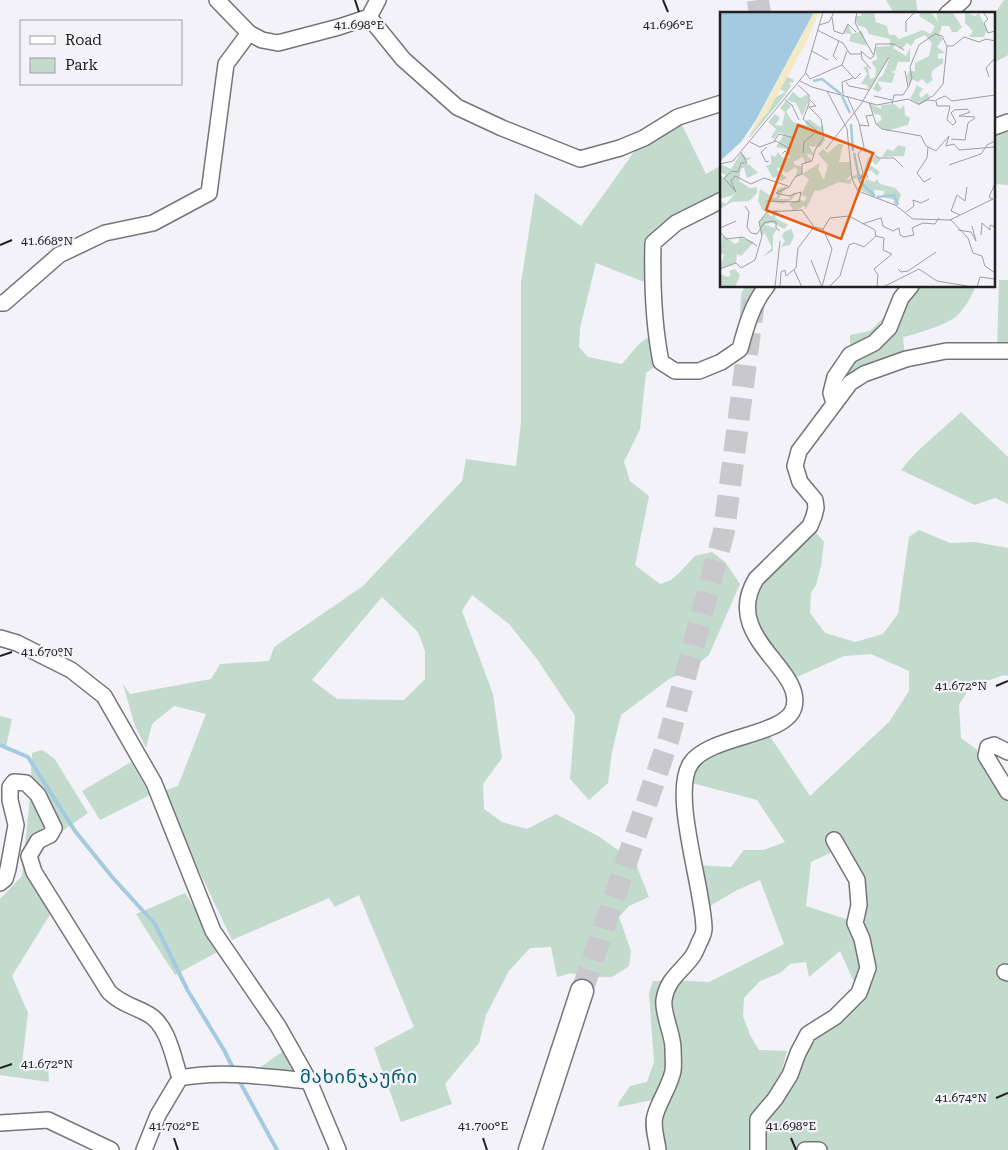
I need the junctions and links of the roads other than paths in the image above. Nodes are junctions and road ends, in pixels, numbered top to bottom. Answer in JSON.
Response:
{"nodes":[{"id":1,"x":217,"y":0,"type":"edge"},
{"id":2,"x":378,"y":0,"type":"edge"},
{"id":3,"x":963,"y":0,"type":"edge"},
{"id":4,"x":949,"y":12,"type":"edge"},
{"id":5,"x":369,"y":17,"type":"junction"},
{"id":6,"x":249,"y":33,"type":"junction"},
{"id":7,"x":720,"y":104,"type":"edge"},
{"id":8,"x":1008,"y":122,"type":"edge"},
{"id":9,"x":996,"y":127,"type":"edge"},
{"id":10,"x":720,"y":201,"type":"edge"},
{"id":11,"x":765,"y":288,"type":"edge"},
{"id":12,"x":909,"y":288,"type":"edge"},
{"id":13,"x":0,"y":303,"type":"edge"},
{"id":14,"x":1008,"y":350,"type":"edge"},
{"id":15,"x":834,"y":402,"type":"junction"},
{"id":16,"x":0,"y":638,"type":"edge"},
{"id":17,"x":1008,"y":752,"type":"edge"},
{"id":18,"x":1008,"y":792,"type":"edge"},
{"id":19,"x":834,"y":840,"type":"dead end"},
{"id":20,"x":0,"y":883,"type":"edge"},
{"id":21,"x":582,"y":991,"type":"tunnel mouth"},
{"id":22,"x":180,"y":1078,"type":"junction"},
{"id":23,"x":309,"y":1081,"type":"junction"},
{"id":24,"x":0,"y":1123,"type":"edge"},
{"id":25,"x":111,"y":1150,"type":"edge"},
{"id":26,"x":144,"y":1150,"type":"edge"},
{"id":27,"x":338,"y":1150,"type":"edge"},
{"id":28,"x":530,"y":1150,"type":"edge"},
{"id":29,"x":658,"y":1150,"type":"edge"},
{"id":30,"x":758,"y":1150,"type":"edge"},
{"id":31,"x":805,"y":1150,"type":"edge"},
{"id":32,"x":819,"y":1150,"type":"edge"}],
"edges":[{"from":1,"to":6,"type":"street"},
{"from":2,"to":5,"type":"street"},
{"from":3,"to":4,"type":"street"},
{"from":5,"to":6,"type":"street"},
{"from":5,"to":7,"type":"street"},
{"from":6,"to":13,"type":"street"},
{"from":8,"to":9,"type":"street"},
{"from":10,"to":11,"type":"street"},
{"from":12,"to":15,"type":"street"},
{"from":14,"to":15,"type":"street"},
{"from":15,"to":29,"type":"street"},
{"from":16,"to":23,"type":"street"},
{"from":17,"to":18,"type":"street"},
{"from":19,"to":30,"type":"street"},
{"from":20,"to":22,"type":"street"},
{"from":21,"to":28,"type":"highway"},
{"from":22,"to":23,"type":"street"},
{"from":22,"to":26,"type":"street"},
{"from":23,"to":27,"type":"street"},
{"from":24,"to":25,"type":"street"},
{"from":31,"to":32,"type":"street"}]}
